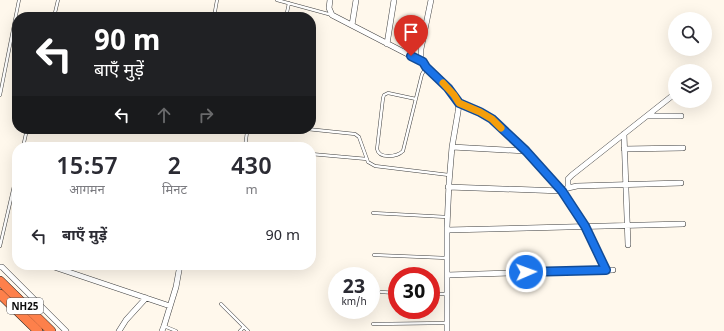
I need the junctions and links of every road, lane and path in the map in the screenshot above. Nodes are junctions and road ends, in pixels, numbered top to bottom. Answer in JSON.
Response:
{"nodes":[{"id":1,"x":19,"y":0,"type":"edge"},
{"id":2,"x":58,"y":0,"type":"edge"},
{"id":3,"x":217,"y":0,"type":"edge"},
{"id":4,"x":277,"y":0,"type":"edge"},
{"id":5,"x":330,"y":0,"type":"edge"},
{"id":6,"x":356,"y":0,"type":"edge"},
{"id":7,"x":393,"y":0,"type":"edge"},
{"id":8,"x":431,"y":0,"type":"edge"},
{"id":9,"x":289,"y":3,"type":"junction"},
{"id":10,"x":329,"y":8,"type":"junction"},
{"id":11,"x":17,"y":12,"type":"edge"},
{"id":12,"x":55,"y":12,"type":"edge"},
{"id":13,"x":215,"y":12,"type":"edge"},
{"id":14,"x":287,"y":12,"type":"edge"},
{"id":15,"x":326,"y":13,"type":"junction"},
{"id":16,"x":332,"y":15,"type":"junction"},
{"id":17,"x":352,"y":25,"type":"junction"},
{"id":18,"x":12,"y":35,"type":"edge"},
{"id":19,"x":387,"y":44,"type":"junction"},
{"id":20,"x":423,"y":62,"type":"junction"},
{"id":21,"x":426,"y":67,"type":"junction"},
{"id":22,"x":0,"y":95,"type":"edge"},
{"id":23,"x":416,"y":99,"type":"junction"},
{"id":24,"x":668,"y":99,"type":"edge"},
{"id":25,"x":459,"y":103,"type":"junction"},
{"id":26,"x":647,"y":116,"type":"junction"},
{"id":27,"x":681,"y":116,"type":"dead end"},
{"id":28,"x":316,"y":130,"type":"edge"},
{"id":29,"x":624,"y":134,"type":"junction"},
{"id":30,"x":452,"y":147,"type":"junction"},
{"id":31,"x":682,"y":148,"type":"dead end"},
{"id":32,"x":624,"y":149,"type":"junction"},
{"id":33,"x":526,"y":151,"type":"junction"},
{"id":34,"x":316,"y":154,"type":"edge"},
{"id":35,"x":367,"y":159,"type":"junction"},
{"id":36,"x":449,"y":175,"type":"junction"},
{"id":37,"x":681,"y":183,"type":"dead end"},
{"id":38,"x":626,"y":184,"type":"junction"},
{"id":39,"x":448,"y":187,"type":"junction"},
{"id":40,"x":568,"y":188,"type":"junction"},
{"id":41,"x":562,"y":191,"type":"junction"},
{"id":42,"x":12,"y":194,"type":"edge"},
{"id":43,"x":373,"y":213,"type":"dead end"},
{"id":44,"x":447,"y":217,"type":"junction"},
{"id":45,"x":683,"y":224,"type":"dead end"},
{"id":46,"x":627,"y":225,"type":"junction"},
{"id":47,"x":585,"y":226,"type":"junction"},
{"id":48,"x":447,"y":230,"type":"junction"},
{"id":49,"x":628,"y":245,"type":"dead end"},
{"id":50,"x":0,"y":246,"type":"edge"},
{"id":51,"x":374,"y":255,"type":"dead end"},
{"id":52,"x":447,"y":258,"type":"junction"},
{"id":53,"x":0,"y":266,"type":"edge"},
{"id":54,"x":63,"y":270,"type":"edge"},
{"id":55,"x":179,"y":270,"type":"edge"},
{"id":56,"x":606,"y":270,"type":"junction"},
{"id":57,"x":613,"y":270,"type":"dead end"},
{"id":58,"x":447,"y":275,"type":"junction"},
{"id":59,"x":0,"y":281,"type":"edge"},
{"id":60,"x":381,"y":292,"type":"dead end"},
{"id":61,"x":388,"y":292,"type":"edge"},
{"id":62,"x":0,"y":294,"type":"edge"},
{"id":63,"x":440,"y":294,"type":"edge"},
{"id":64,"x":447,"y":294,"type":"junction"},
{"id":65,"x":146,"y":298,"type":"junction"},
{"id":66,"x":220,"y":304,"type":"dead end"},
{"id":67,"x":170,"y":306,"type":"junction"},
{"id":68,"x":447,"y":323,"type":"junction"},
{"id":69,"x":373,"y":324,"type":"dead end"},
{"id":70,"x":244,"y":327,"type":"junction"},
{"id":71,"x":163,"y":329,"type":"edge"},
{"id":72,"x":38,"y":331,"type":"edge"},
{"id":73,"x":51,"y":331,"type":"edge"},
{"id":74,"x":66,"y":331,"type":"edge"},
{"id":75,"x":119,"y":331,"type":"edge"},
{"id":76,"x":176,"y":331,"type":"edge"},
{"id":77,"x":240,"y":331,"type":"edge"},
{"id":78,"x":248,"y":331,"type":"edge"},
{"id":79,"x":447,"y":331,"type":"edge"}],
"edges":[{"from":1,"to":11,"type":"lane"},
{"from":2,"to":12,"type":"lane"},
{"from":3,"to":13,"type":"lane"},
{"from":4,"to":9,"type":"lane"},
{"from":5,"to":10,"type":"street"},
{"from":6,"to":17,"type":"street"},
{"from":7,"to":19,"type":"street"},
{"from":8,"to":20,"type":"street"},
{"from":9,"to":14,"type":"lane"},
{"from":9,"to":15,"type":"lane"},
{"from":10,"to":15,"type":"lane"},
{"from":10,"to":16,"type":"street"},
{"from":15,"to":16,"type":"lane"},
{"from":16,"to":17,"type":"street"},
{"from":17,"to":19,"type":"street"},
{"from":18,"to":22,"type":"lane"},
{"from":19,"to":20,"type":"street"},
{"from":20,"to":21,"type":"street"},
{"from":21,"to":23,"type":"lane"},
{"from":21,"to":25,"type":"street"},
{"from":23,"to":23,"type":"lane"},
{"from":24,"to":26,"type":"street"},
{"from":25,"to":30,"type":"street"},
{"from":25,"to":33,"type":"street"},
{"from":26,"to":27,"type":"street"},
{"from":26,"to":29,"type":"street"},
{"from":28,"to":35,"type":"lane"},
{"from":29,"to":32,"type":"street"},
{"from":29,"to":40,"type":"street"},
{"from":30,"to":33,"type":"street"},
{"from":30,"to":36,"type":"street"},
{"from":31,"to":32,"type":"street"},
{"from":32,"to":38,"type":"street"},
{"from":33,"to":41,"type":"street"},
{"from":34,"to":35,"type":"lane"},
{"from":35,"to":36,"type":"lane"},
{"from":36,"to":39,"type":"street"},
{"from":37,"to":38,"type":"street"},
{"from":38,"to":40,"type":"street"},
{"from":38,"to":46,"type":"street"},
{"from":39,"to":41,"type":"street"},
{"from":39,"to":44,"type":"street"},
{"from":40,"to":41,"type":"street"},
{"from":41,"to":47,"type":"street"},
{"from":42,"to":50,"type":"lane"},
{"from":43,"to":44,"type":"lane"},
{"from":44,"to":48,"type":"street"},
{"from":45,"to":46,"type":"street"},
{"from":46,"to":47,"type":"street"},
{"from":46,"to":49,"type":"street"},
{"from":47,"to":48,"type":"street"},
{"from":47,"to":56,"type":"street"},
{"from":48,"to":52,"type":"street"},
{"from":51,"to":52,"type":"lane"},
{"from":52,"to":58,"type":"street"},
{"from":53,"to":74,"type":"street"},
{"from":54,"to":65,"type":"street"},
{"from":55,"to":67,"type":"street"},
{"from":56,"to":57,"type":"street"},
{"from":56,"to":58,"type":"street"},
{"from":58,"to":64,"type":"street"},
{"from":59,"to":73,"type":"highway","number":"NH25"},
{"from":60,"to":61,"type":"lane"},
{"from":62,"to":72,"type":"highway","number":"NH25"},
{"from":63,"to":64,"type":"lane"},
{"from":64,"to":68,"type":"street"},
{"from":65,"to":67,"type":"street"},
{"from":65,"to":75,"type":"street"},
{"from":66,"to":70,"type":"lane"},
{"from":67,"to":71,"type":"street"},
{"from":68,"to":69,"type":"lane"},
{"from":68,"to":79,"type":"street"},
{"from":70,"to":77,"type":"lane"},
{"from":70,"to":78,"type":"lane"},
{"from":71,"to":76,"type":"lane"}]}
